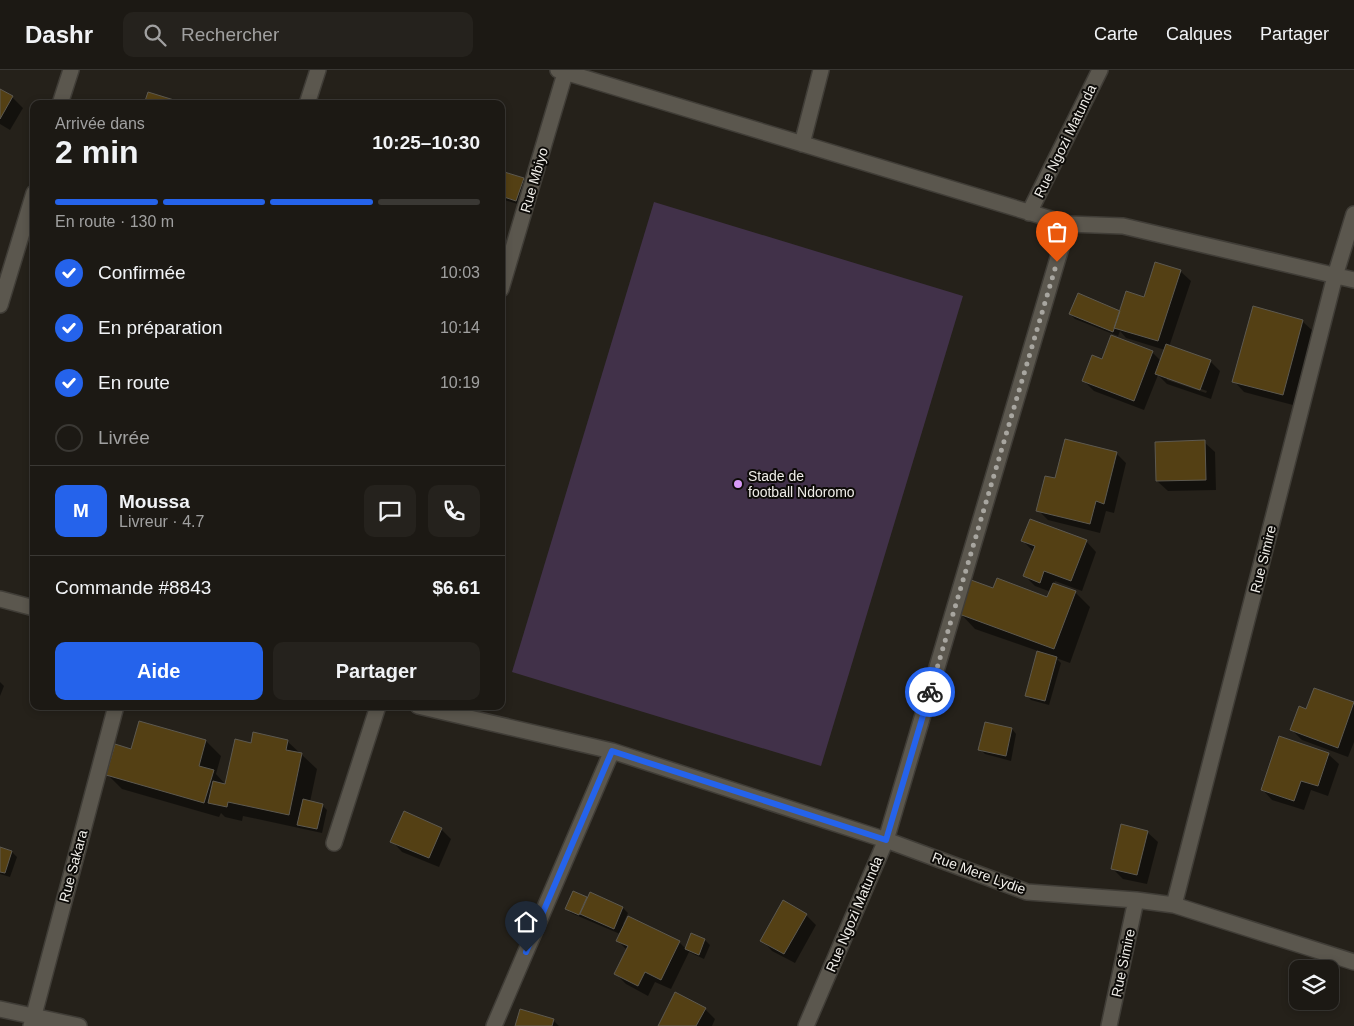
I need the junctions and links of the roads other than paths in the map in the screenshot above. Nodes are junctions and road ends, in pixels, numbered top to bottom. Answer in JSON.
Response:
{"nodes":[{"id":1,"x":71,"y":70,"type":"edge"},
{"id":2,"x":318,"y":70,"type":"edge"},
{"id":3,"x":822,"y":70,"type":"edge"},
{"id":4,"x":1100,"y":70,"type":"edge"},
{"id":5,"x":563,"y":71,"type":"edge"},
{"id":6,"x":61,"y":100,"type":"edge"},
{"id":7,"x":309,"y":100,"type":"edge"},
{"id":8,"x":802,"y":144,"type":"junction"},
{"id":9,"x":30,"y":206,"type":"edge"},
{"id":10,"x":1029,"y":213,"type":"junction"},
{"id":11,"x":1354,"y":214,"type":"edge"},
{"id":12,"x":1068,"y":224,"type":"junction"},
{"id":13,"x":505,"y":275,"type":"edge"},
{"id":14,"x":1335,"y":276,"type":"junction"},
{"id":15,"x":1354,"y":280,"type":"edge"},
{"id":16,"x":0,"y":305,"type":"edge"},
{"id":17,"x":0,"y":599,"type":"edge"},
{"id":18,"x":30,"y":607,"type":"edge"},
{"id":19,"x":115,"y":710,"type":"edge"},
{"id":20,"x":377,"y":710,"type":"edge"},
{"id":21,"x":435,"y":710,"type":"edge"},
{"id":22,"x":612,"y":751,"type":"junction"},
{"id":23,"x":886,"y":840,"type":"junction"},
{"id":24,"x":334,"y":843,"type":"dead end"},
{"id":25,"x":1136,"y":900,"type":"junction"},
{"id":26,"x":1174,"y":905,"type":"junction"},
{"id":27,"x":1354,"y":962,"type":"edge"},
{"id":28,"x":0,"y":1009,"type":"edge"},
{"id":29,"x":32,"y":1021,"type":"edge"},
{"id":30,"x":78,"y":1026,"type":"edge"},
{"id":31,"x":494,"y":1026,"type":"edge"},
{"id":32,"x":806,"y":1026,"type":"edge"},
{"id":33,"x":1110,"y":1026,"type":"edge"}],
"edges":[{"from":1,"to":6,"type":"street"},
{"from":2,"to":7,"type":"street"},
{"from":3,"to":8,"type":"street"},
{"from":4,"to":10,"type":"street","name":"Rue Ngozi Matunda"},
{"from":5,"to":8,"type":"street"},
{"from":5,"to":13,"type":"street","name":"Rue Mbiyo"},
{"from":8,"to":10,"type":"street"},
{"from":9,"to":16,"type":"street"},
{"from":10,"to":12,"type":"street"},
{"from":11,"to":14,"type":"street","name":"Rue Simire"},
{"from":12,"to":14,"type":"street"},
{"from":12,"to":23,"type":"street","name":"Rue Ngozi Matunda"},
{"from":14,"to":15,"type":"street"},
{"from":14,"to":26,"type":"street","name":"Rue Simire"},
{"from":17,"to":18,"type":"street"},
{"from":19,"to":29,"type":"street","name":"Rue Sakara"},
{"from":20,"to":24,"type":"street"},
{"from":21,"to":22,"type":"street","name":"Rue Mere Lydie"},
{"from":22,"to":23,"type":"street","name":"Rue Mere Lydie"},
{"from":22,"to":31,"type":"street"},
{"from":23,"to":25,"type":"street","name":"Rue Mere Lydie"},
{"from":23,"to":32,"type":"street","name":"Rue Ngozi Matunda"},
{"from":25,"to":26,"type":"street","name":"Rue Mere Lydie"},
{"from":25,"to":33,"type":"street","name":"Rue Simire"},
{"from":26,"to":27,"type":"street","name":"Rue Mere Lydie"},
{"from":28,"to":29,"type":"street"},
{"from":29,"to":30,"type":"street"}]}
